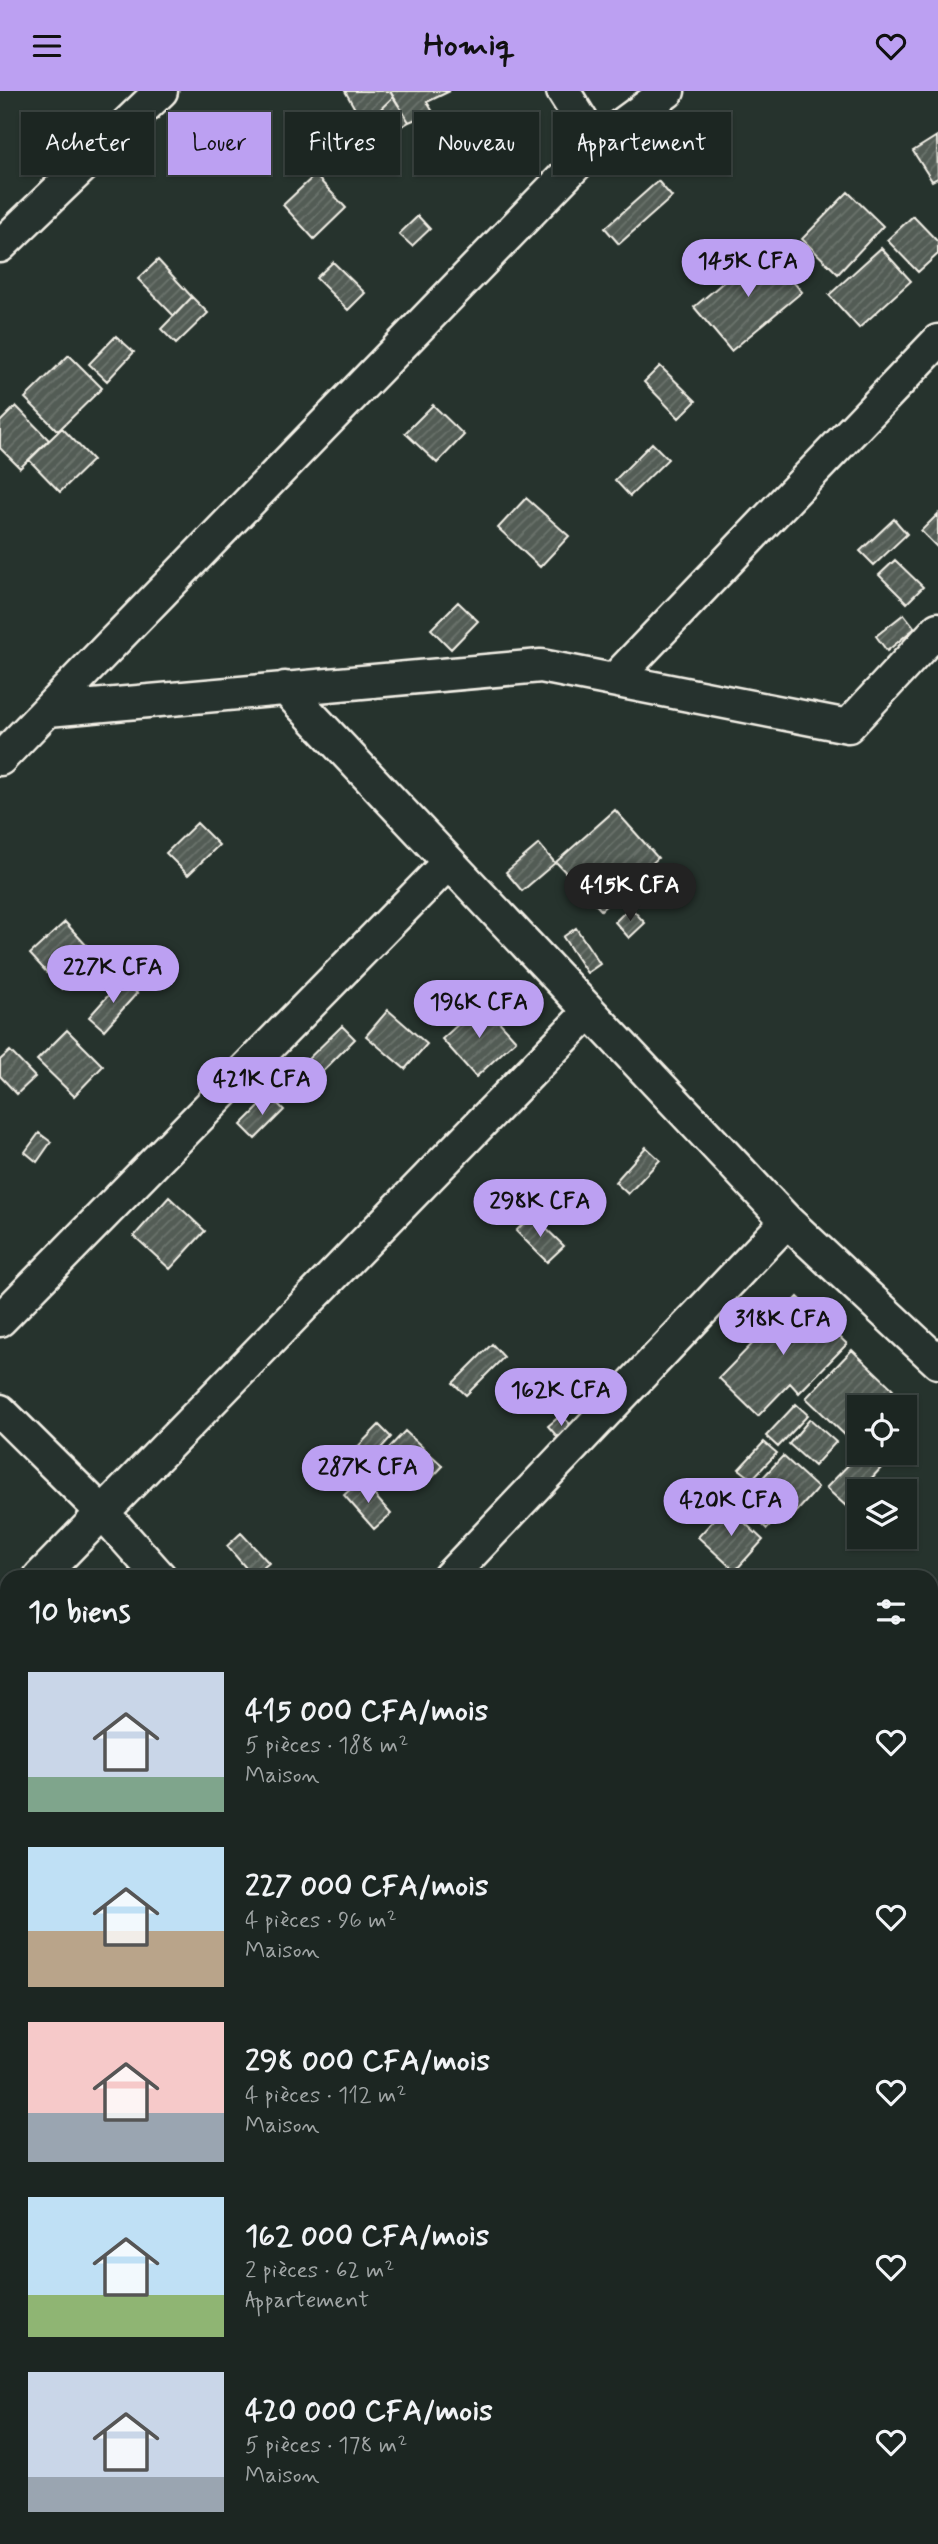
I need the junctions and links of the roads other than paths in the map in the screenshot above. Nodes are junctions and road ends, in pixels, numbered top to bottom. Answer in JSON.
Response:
{"nodes":[{"id":1,"x":161,"y":91,"type":"edge"},
{"id":2,"x":563,"y":91,"type":"edge"},
{"id":3,"x":668,"y":91,"type":"edge"},
{"id":4,"x":576,"y":112,"type":"edge"},
{"id":5,"x":639,"y":112,"type":"edge"},
{"id":6,"x":566,"y":175,"type":"edge"},
{"id":7,"x":0,"y":246,"type":"edge"},
{"id":8,"x":938,"y":341,"type":"edge"},
{"id":9,"x":938,"y":629,"type":"edge"},
{"id":10,"x":614,"y":680,"type":"junction"},
{"id":11,"x":285,"y":688,"type":"junction"},
{"id":12,"x":48,"y":710,"type":"junction"},
{"id":13,"x":0,"y":759,"type":"edge"},
{"id":14,"x":448,"y":863,"type":"junction"},
{"id":15,"x":589,"y":1012,"type":"junction"},
{"id":16,"x":786,"y":1221,"type":"junction"},
{"id":17,"x":0,"y":1320,"type":"edge"},
{"id":18,"x":938,"y":1362,"type":"edge"},
{"id":19,"x":0,"y":1411,"type":"edge"},
{"id":20,"x":103,"y":1513,"type":"junction"},
{"id":21,"x":47,"y":1570,"type":"edge"},
{"id":22,"x":154,"y":1570,"type":"edge"},
{"id":23,"x":456,"y":1570,"type":"edge"}],
"edges":[{"from":1,"to":7,"type":"street"},
{"from":2,"to":4,"type":"street"},
{"from":3,"to":5,"type":"street"},
{"from":6,"to":12,"type":"street"},
{"from":8,"to":10,"type":"street"},
{"from":9,"to":10,"type":"street"},
{"from":10,"to":11,"type":"street"},
{"from":11,"to":12,"type":"street"},
{"from":11,"to":14,"type":"street"},
{"from":12,"to":13,"type":"street"},
{"from":14,"to":15,"type":"street"},
{"from":14,"to":17,"type":"street"},
{"from":15,"to":16,"type":"street"},
{"from":15,"to":20,"type":"street"},
{"from":16,"to":18,"type":"street"},
{"from":16,"to":23,"type":"street"},
{"from":19,"to":20,"type":"street"},
{"from":20,"to":21,"type":"street"},
{"from":20,"to":22,"type":"street"}]}
